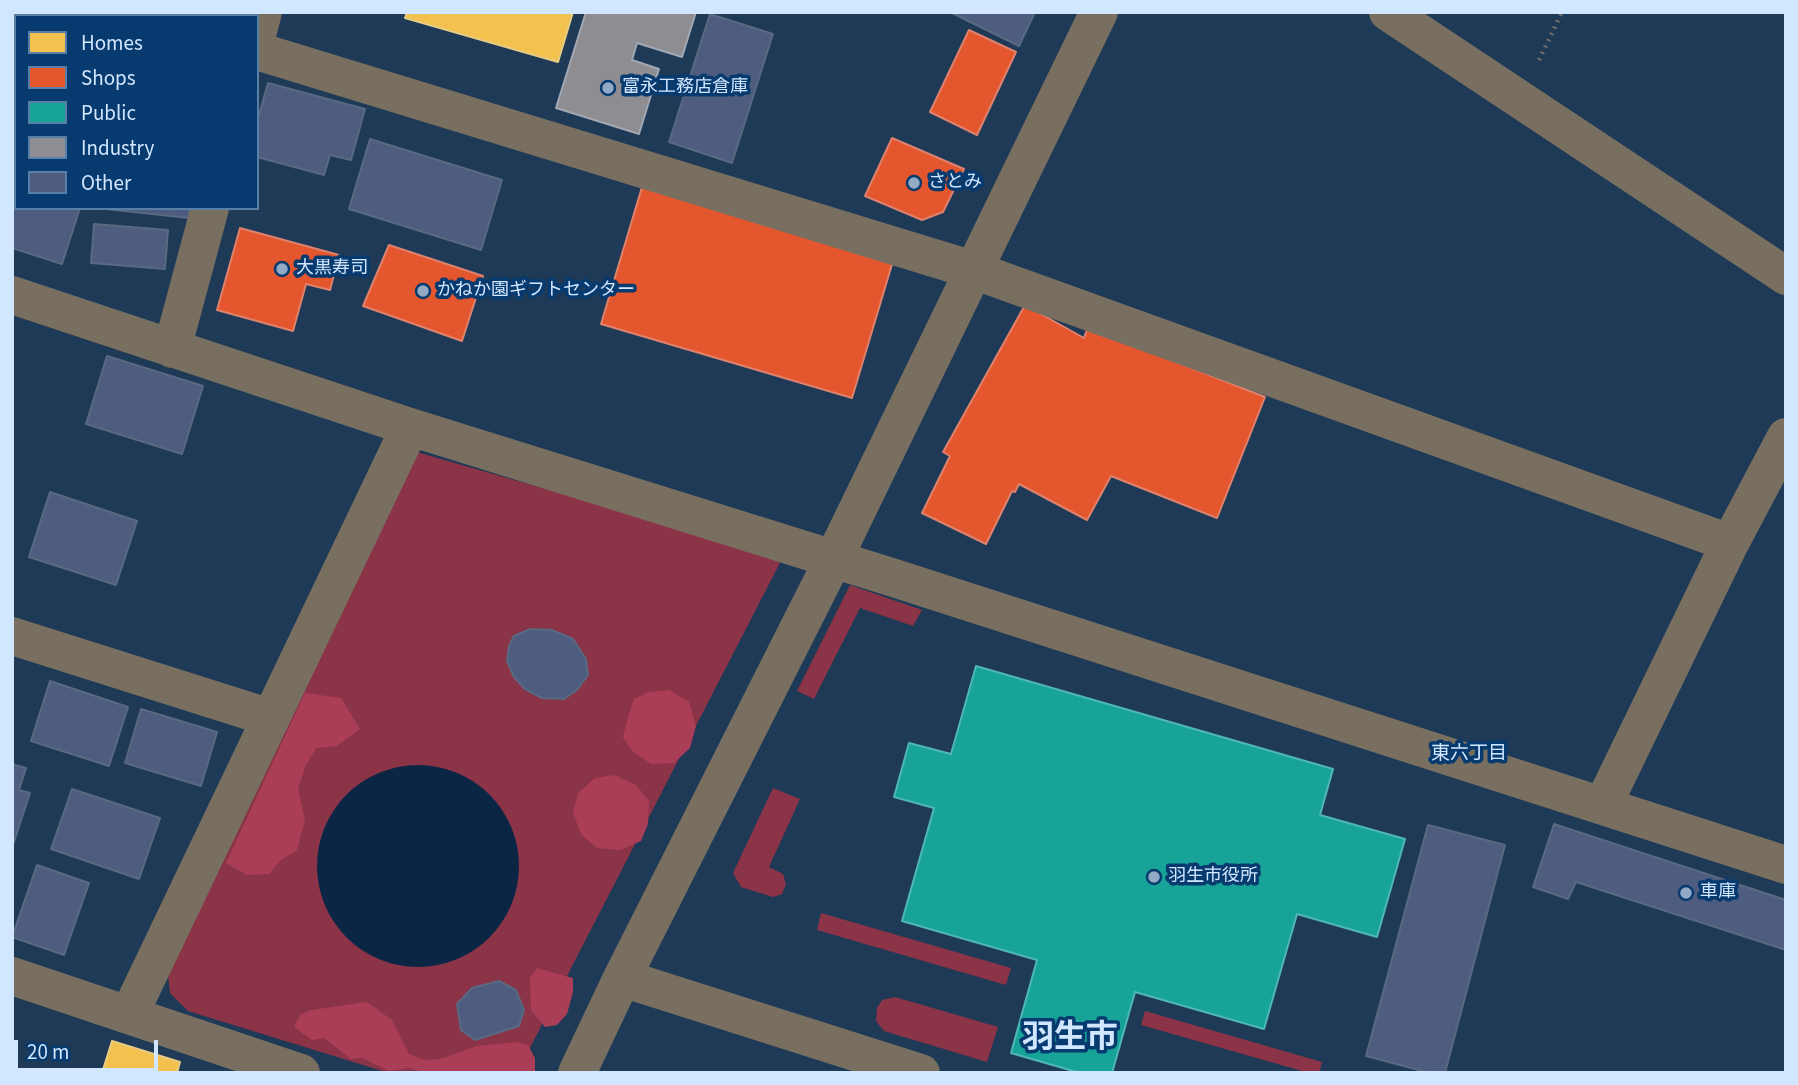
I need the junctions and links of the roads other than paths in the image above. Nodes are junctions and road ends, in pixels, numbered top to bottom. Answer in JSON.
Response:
{"nodes":[{"id":1,"x":1099,"y":12,"type":"edge"},
{"id":2,"x":1388,"y":12,"type":"edge"},
{"id":3,"x":259,"y":52,"type":"edge"},
{"id":4,"x":209,"y":210,"type":"edge"},
{"id":5,"x":973,"y":270,"type":"junction"},
{"id":6,"x":1786,"y":276,"type":"edge"},
{"id":7,"x":12,"y":295,"type":"edge"},
{"id":8,"x":172,"y":349,"type":"junction"},
{"id":9,"x":410,"y":427,"type":"junction"},
{"id":10,"x":1786,"y":437,"type":"edge"},
{"id":11,"x":1730,"y":543,"type":"junction"},
{"id":12,"x":834,"y":560,"type":"junction"},
{"id":13,"x":12,"y":636,"type":"edge"},
{"id":14,"x":271,"y":718,"type":"junction"},
{"id":15,"x":1603,"y":805,"type":"junction"},
{"id":16,"x":1786,"y":865,"type":"edge"},
{"id":17,"x":12,"y":976,"type":"edge"},
{"id":18,"x":622,"y":978,"type":"junction"},
{"id":19,"x":129,"y":1015,"type":"junction"},
{"id":20,"x":302,"y":1073,"type":"edge"},
{"id":21,"x":577,"y":1073,"type":"edge"},
{"id":22,"x":920,"y":1073,"type":"edge"}],
"edges":[{"from":1,"to":5,"type":"street"},
{"from":2,"to":6,"type":"street"},
{"from":3,"to":5,"type":"street"},
{"from":4,"to":8,"type":"street"},
{"from":5,"to":11,"type":"street"},
{"from":5,"to":12,"type":"street"},
{"from":7,"to":8,"type":"street"},
{"from":8,"to":9,"type":"street"},
{"from":9,"to":12,"type":"street"},
{"from":9,"to":14,"type":"street"},
{"from":10,"to":11,"type":"street"},
{"from":11,"to":15,"type":"street"},
{"from":12,"to":15,"type":"street"},
{"from":12,"to":18,"type":"street"},
{"from":13,"to":14,"type":"street"},
{"from":14,"to":19,"type":"street"},
{"from":15,"to":16,"type":"street"},
{"from":17,"to":19,"type":"street"},
{"from":18,"to":21,"type":"street"},
{"from":18,"to":22,"type":"street"},
{"from":19,"to":20,"type":"street"}]}
